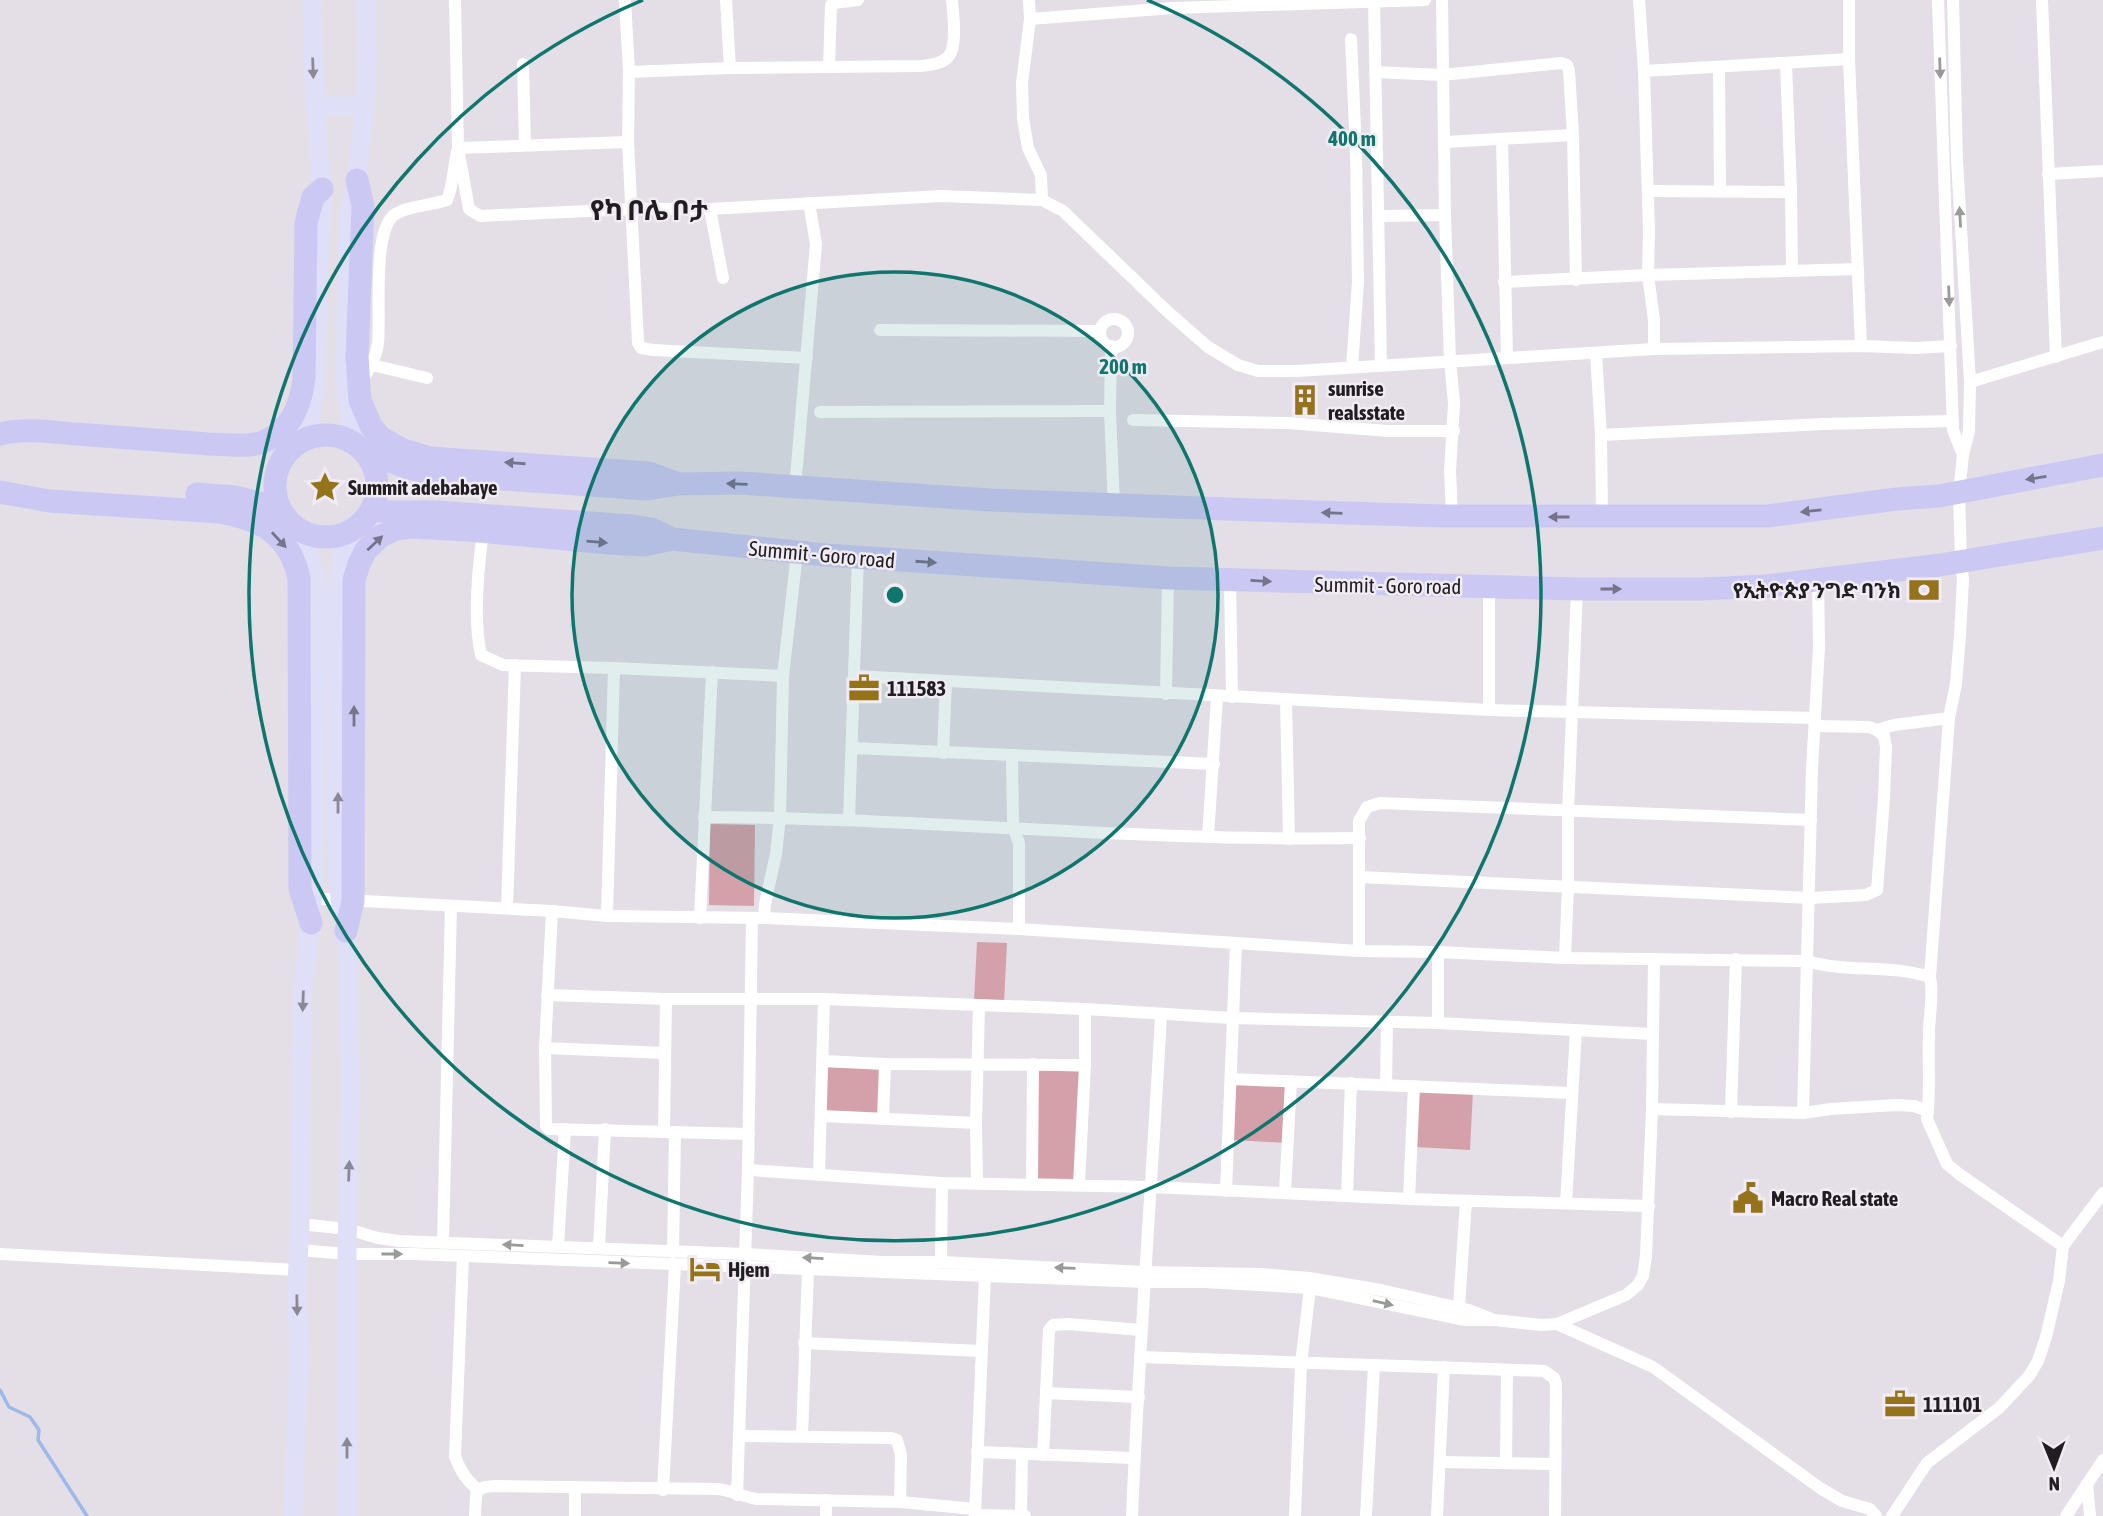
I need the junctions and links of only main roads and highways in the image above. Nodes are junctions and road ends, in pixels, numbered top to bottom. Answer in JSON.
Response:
{"nodes":[{"id":1,"x":312,"y":0,"type":"edge"},
{"id":2,"x":366,"y":0,"type":"edge"},
{"id":3,"x":315,"y":106,"type":"junction"},
{"id":4,"x":365,"y":106,"type":"junction"},
{"id":5,"x":357,"y":180,"type":"junction"},
{"id":6,"x":322,"y":189,"type":"junction"},
{"id":7,"x":0,"y":437,"type":"edge"},
{"id":8,"x":295,"y":447,"type":"junction"},
{"id":9,"x":360,"y":447,"type":"junction"},
{"id":10,"x":2103,"y":465,"type":"edge"},
{"id":11,"x":679,"y":484,"type":"junction"},
{"id":12,"x":0,"y":486,"type":"edge"},
{"id":13,"x":0,"y":492,"type":"edge"},
{"id":14,"x":279,"y":508,"type":"junction"},
{"id":15,"x":372,"y":510,"type":"junction"},
{"id":16,"x":300,"y":531,"type":"junction"},
{"id":17,"x":348,"y":533,"type":"junction"},
{"id":18,"x":2103,"y":538,"type":"edge"},
{"id":19,"x":672,"y":539,"type":"junction"},
{"id":20,"x":307,"y":899,"type":"junction"},
{"id":21,"x":346,"y":901,"type":"junction"},
{"id":22,"x":311,"y":923,"type":"joint"},
{"id":23,"x":346,"y":931,"type":"joint"},
{"id":24,"x":293,"y":1516,"type":"edge"},
{"id":25,"x":347,"y":1516,"type":"edge"}],
"edges":[{"from":1,"to":3,"type":"main road","one_way":true},
{"from":2,"to":4,"type":"main road"},
{"from":3,"to":4,"type":"main road"},
{"from":3,"to":6,"type":"main road"},
{"from":4,"to":5,"type":"main road"},
{"from":5,"to":9,"type":"main road"},
{"from":11,"to":5,"type":"highway","one_way":true},
{"from":6,"to":7,"type":"highway"},
{"from":6,"to":8,"type":"main road"},
{"from":7,"to":8,"type":"highway"},
{"from":8,"to":9,"type":"highway"},
{"from":8,"to":14,"type":"highway"},
{"from":9,"to":11,"type":"highway"},
{"from":9,"to":15,"type":"highway"},
{"from":10,"to":11,"type":"highway","one_way":true},
{"from":12,"to":14,"type":"highway"},
{"from":13,"to":20,"type":"highway","one_way":true},
{"from":14,"to":16,"type":"highway"},
{"from":15,"to":17,"type":"highway"},
{"from":15,"to":19,"type":"highway"},
{"from":16,"to":17,"type":"highway"},
{"from":16,"to":20,"type":"main road"},
{"from":21,"to":17,"type":"main road","one_way":true},
{"from":19,"to":18,"type":"highway","name":"Summit - Goro road","one_way":true},
{"from":21,"to":19,"type":"highway","one_way":true},
{"from":20,"to":22,"type":"highway"},
{"from":21,"to":23,"type":"highway"},
{"from":22,"to":24,"type":"main road","one_way":true},
{"from":25,"to":23,"type":"main road","one_way":true}]}
